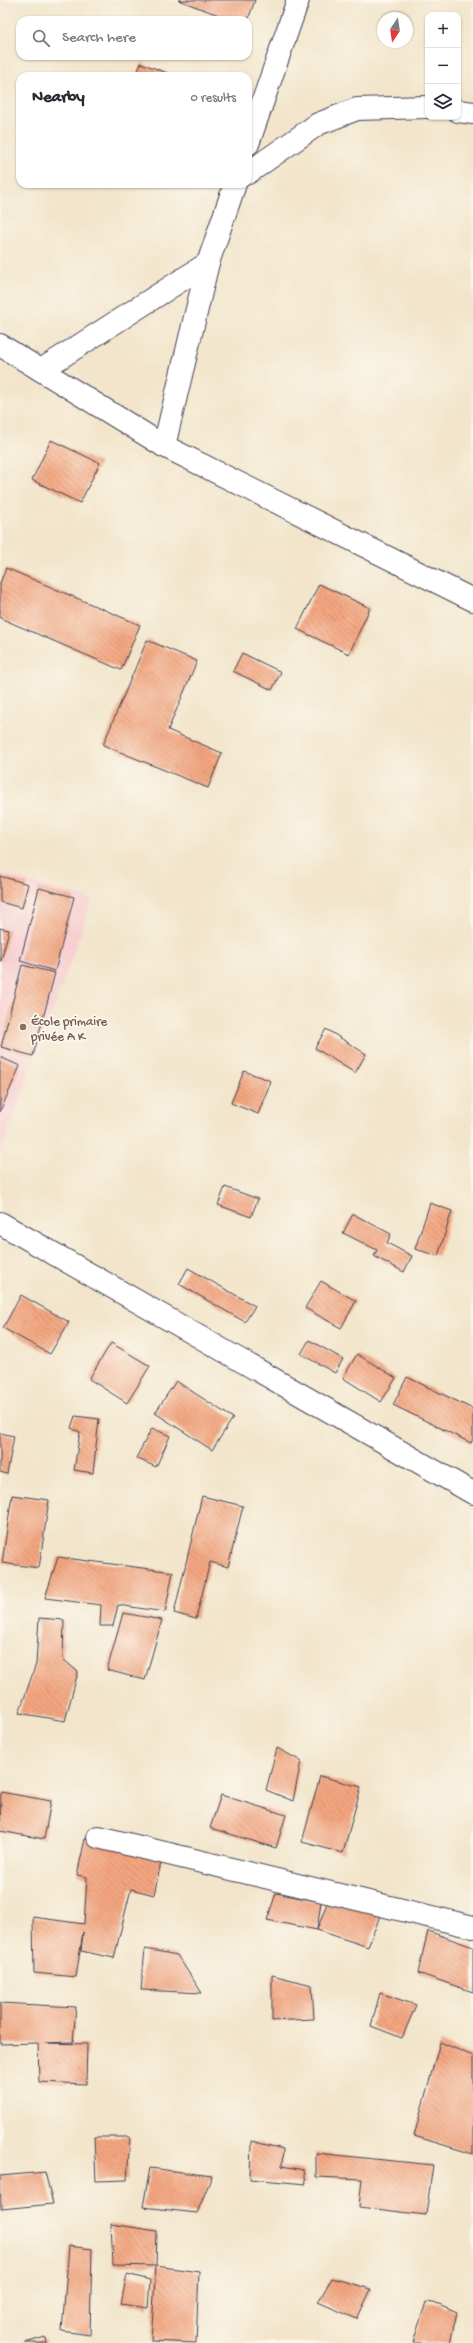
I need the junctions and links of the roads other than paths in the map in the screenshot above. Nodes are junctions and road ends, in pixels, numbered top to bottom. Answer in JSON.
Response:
{"nodes":[{"id":1,"x":298,"y":0,"type":"edge"},
{"id":2,"x":425,"y":107,"type":"edge"},
{"id":3,"x":461,"y":111,"type":"edge"},
{"id":4,"x":473,"y":113,"type":"edge"},
{"id":5,"x":252,"y":132,"type":"edge"},
{"id":6,"x":252,"y":169,"type":"edge"},
{"id":7,"x":234,"y":188,"type":"edge"},
{"id":8,"x":208,"y":263,"type":"junction"},
{"id":9,"x":0,"y":344,"type":"edge"},
{"id":10,"x":41,"y":370,"type":"junction"},
{"id":11,"x":164,"y":446,"type":"junction"},
{"id":12,"x":473,"y":600,"type":"edge"},
{"id":13,"x":0,"y":1223,"type":"edge"},
{"id":14,"x":473,"y":1493,"type":"edge"},
{"id":15,"x":98,"y":1837,"type":"dead end"},
{"id":16,"x":473,"y":1927,"type":"edge"}],
"edges":[{"from":1,"to":5,"type":"street"},
{"from":2,"to":6,"type":"street"},
{"from":3,"to":4,"type":"street"},
{"from":7,"to":8,"type":"street"},
{"from":8,"to":10,"type":"street"},
{"from":8,"to":11,"type":"street"},
{"from":9,"to":10,"type":"street"},
{"from":10,"to":11,"type":"street"},
{"from":11,"to":12,"type":"street"},
{"from":13,"to":14,"type":"street"},
{"from":15,"to":16,"type":"street"}]}
